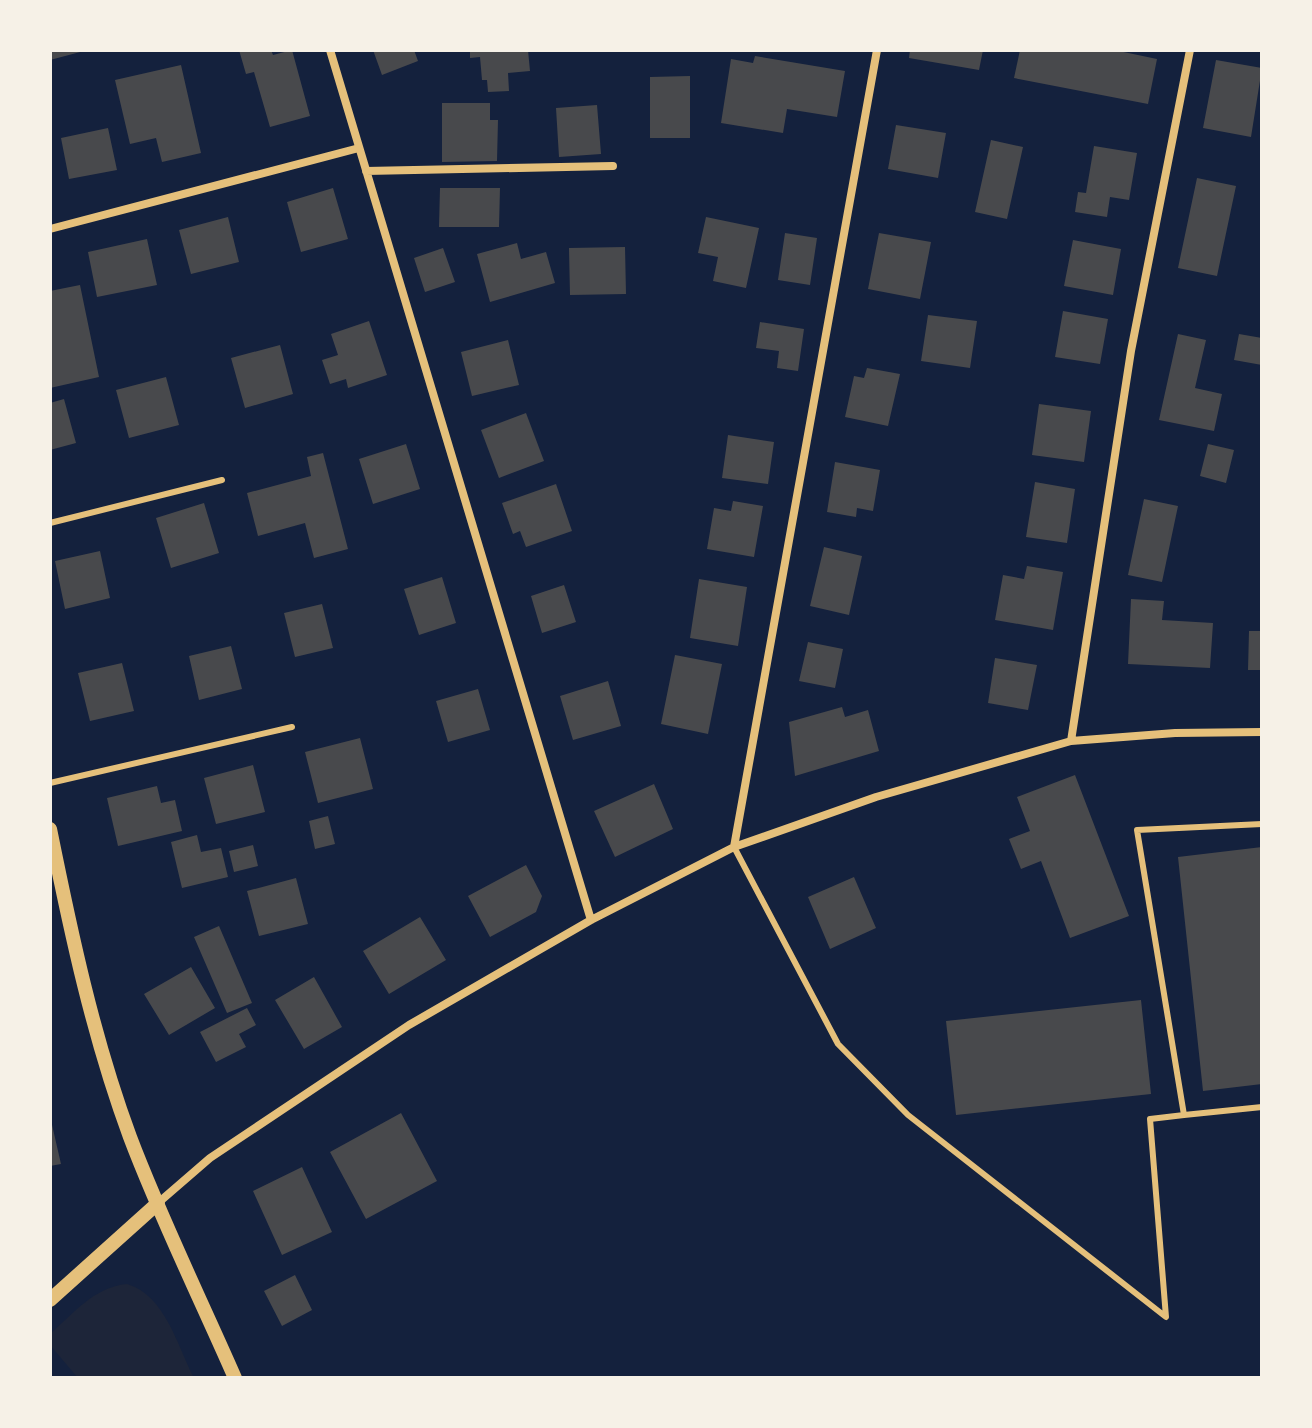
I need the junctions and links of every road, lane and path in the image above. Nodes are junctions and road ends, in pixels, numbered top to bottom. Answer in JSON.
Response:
{"nodes":[{"id":1,"x":330,"y":50,"type":"edge"},
{"id":2,"x":877,"y":50,"type":"edge"},
{"id":3,"x":1190,"y":50,"type":"edge"},
{"id":4,"x":359,"y":148,"type":"junction"},
{"id":5,"x":613,"y":166,"type":"dead end"},
{"id":6,"x":366,"y":171,"type":"junction"},
{"id":7,"x":50,"y":229,"type":"edge"},
{"id":8,"x":222,"y":480,"type":"dead end"},
{"id":9,"x":50,"y":523,"type":"edge"},
{"id":10,"x":292,"y":727,"type":"dead end"},
{"id":11,"x":1262,"y":732,"type":"edge"},
{"id":12,"x":1071,"y":741,"type":"junction"},
{"id":13,"x":50,"y":783,"type":"edge"},
{"id":14,"x":1262,"y":824,"type":"edge"},
{"id":15,"x":50,"y":829,"type":"edge"},
{"id":16,"x":734,"y":847,"type":"junction"},
{"id":17,"x":591,"y":920,"type":"junction"},
{"id":18,"x":1262,"y":1107,"type":"edge"},
{"id":19,"x":1184,"y":1115,"type":"junction"},
{"id":20,"x":158,"y":1203,"type":"junction"},
{"id":21,"x":50,"y":1300,"type":"edge"},
{"id":22,"x":235,"y":1378,"type":"edge"}],
"edges":[{"from":1,"to":4,"type":"street"},
{"from":2,"to":16,"type":"street"},
{"from":3,"to":12,"type":"street"},
{"from":4,"to":6,"type":"street"},
{"from":4,"to":7,"type":"street"},
{"from":5,"to":6,"type":"street"},
{"from":6,"to":17,"type":"street"},
{"from":8,"to":9,"type":"lane"},
{"from":10,"to":13,"type":"lane"},
{"from":11,"to":12,"type":"street"},
{"from":12,"to":16,"type":"street"},
{"from":14,"to":19,"type":"lane"},
{"from":15,"to":20,"type":"street"},
{"from":16,"to":17,"type":"street"},
{"from":16,"to":19,"type":"lane"},
{"from":17,"to":20,"type":"street"},
{"from":18,"to":19,"type":"lane"},
{"from":20,"to":21,"type":"street"},
{"from":20,"to":22,"type":"street"}]}
